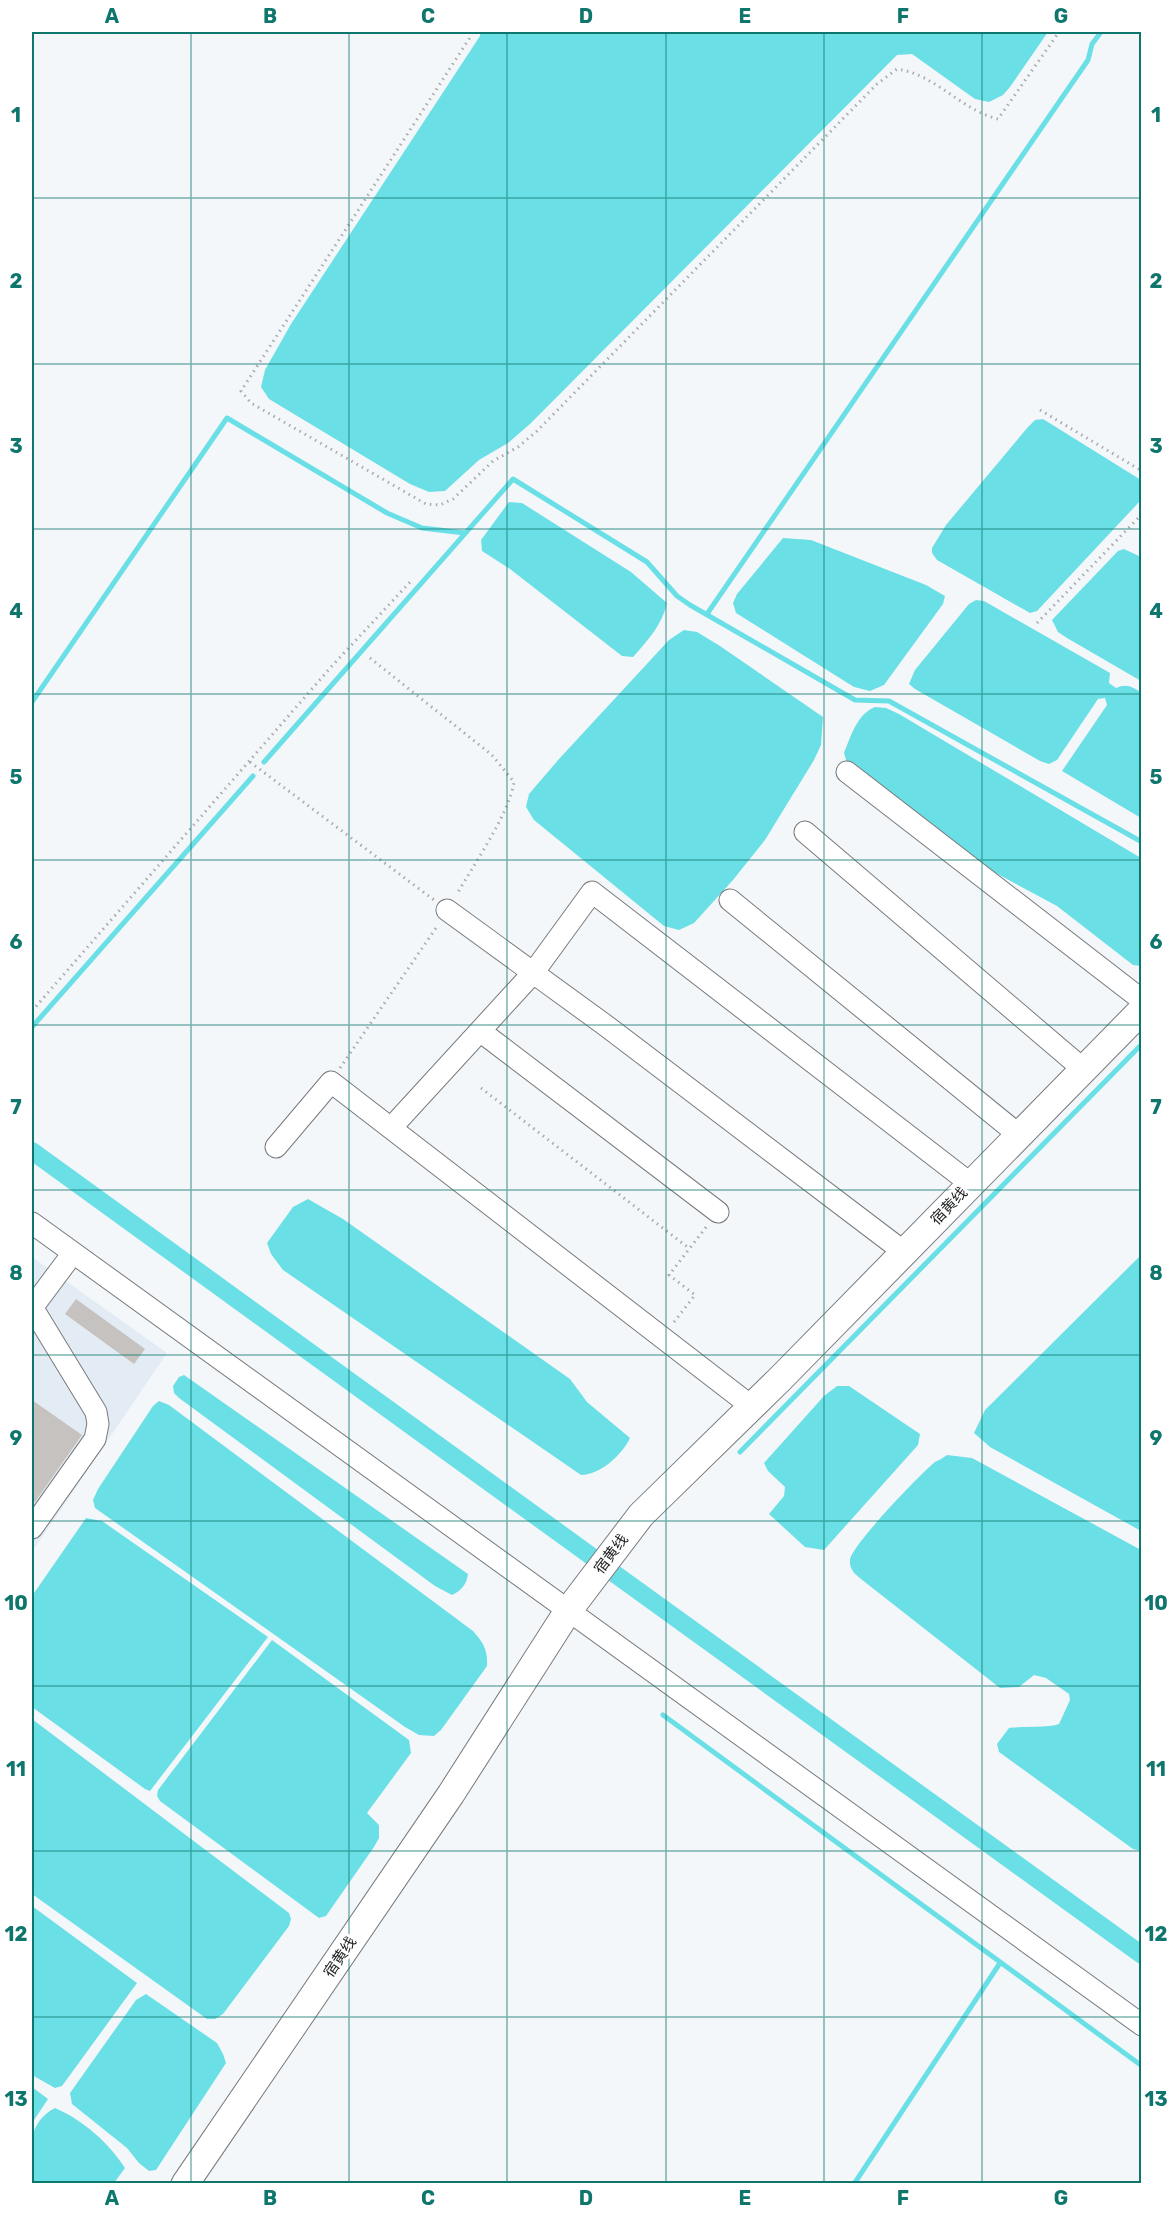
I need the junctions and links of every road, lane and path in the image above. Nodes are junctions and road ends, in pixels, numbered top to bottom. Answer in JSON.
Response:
{"nodes":[{"id":1,"x":470,"y":32,"type":"edge"},
{"id":2,"x":1059,"y":32,"type":"edge"},
{"id":3,"x":1040,"y":410,"type":"dead end"},
{"id":4,"x":1142,"y":471,"type":"edge"},
{"id":5,"x":1142,"y":514,"type":"edge"},
{"id":6,"x":411,"y":581,"type":"dead end"},
{"id":7,"x":1037,"y":623,"type":"dead end"},
{"id":8,"x":370,"y":658,"type":"dead end"},
{"id":9,"x":250,"y":762,"type":"junction"},
{"id":10,"x":846,"y":772,"type":"dead end"},
{"id":11,"x":805,"y":832,"type":"dead end"},
{"id":12,"x":730,"y":900,"type":"dead end"},
{"id":13,"x":447,"y":910,"type":"junction"},
{"id":14,"x":533,"y":973,"type":"junction"},
{"id":15,"x":1142,"y":1000,"type":"edge"},
{"id":16,"x":1142,"y":1010,"type":"edge"},
{"id":17,"x":32,"y":1011,"type":"edge"},
{"id":18,"x":480,"y":1031,"type":"junction"},
{"id":19,"x":1083,"y":1069,"type":"junction"},
{"id":20,"x":331,"y":1082,"type":"junction"},
{"id":21,"x":481,"y":1088,"type":"dead end"},
{"id":22,"x":391,"y":1128,"type":"junction"},
{"id":23,"x":1019,"y":1135,"type":"junction"},
{"id":24,"x":276,"y":1147,"type":"dead end"},
{"id":25,"x":970,"y":1184,"type":"junction"},
{"id":26,"x":718,"y":1212,"type":"joint"},
{"id":27,"x":32,"y":1223,"type":"edge"},
{"id":28,"x":690,"y":1249,"type":"junction"},
{"id":29,"x":904,"y":1252,"type":"junction"},
{"id":30,"x":73,"y":1253,"type":"junction"},
{"id":31,"x":32,"y":1308,"type":"edge"},
{"id":32,"x":661,"y":1337,"type":"junction"},
{"id":33,"x":751,"y":1406,"type":"junction"},
{"id":34,"x":32,"y":1528,"type":"edge"},
{"id":35,"x":568,"y":1611,"type":"junction"},
{"id":36,"x":1142,"y":2025,"type":"edge"},
{"id":37,"x":185,"y":2184,"type":"edge"}],
"edges":[{"from":1,"to":2,"type":"path"},
{"from":3,"to":4,"type":"path"},
{"from":5,"to":7,"type":"path"},
{"from":6,"to":9,"type":"path"},
{"from":8,"to":13,"type":"path"},
{"from":9,"to":13,"type":"path"},
{"from":9,"to":17,"type":"path"},
{"from":10,"to":15,"type":"street"},
{"from":11,"to":19,"type":"street"},
{"from":12,"to":23,"type":"street"},
{"from":13,"to":14,"type":"street"},
{"from":13,"to":20,"type":"path"},
{"from":14,"to":18,"type":"street"},
{"from":14,"to":25,"type":"street"},
{"from":14,"to":29,"type":"street"},
{"from":16,"to":19,"type":"main road","name":"宿黄线"},
{"from":18,"to":22,"type":"street"},
{"from":18,"to":26,"type":"street"},
{"from":19,"to":23,"type":"main road","name":"宿黄线"},
{"from":20,"to":22,"type":"street"},
{"from":20,"to":24,"type":"street"},
{"from":21,"to":28,"type":"path"},
{"from":22,"to":32,"type":"street"},
{"from":23,"to":25,"type":"main road","name":"宿黄线"},
{"from":25,"to":29,"type":"main road","name":"宿黄线"},
{"from":26,"to":28,"type":"path"},
{"from":27,"to":30,"type":"street"},
{"from":28,"to":32,"type":"path"},
{"from":29,"to":33,"type":"main road","name":"宿黄线"},
{"from":30,"to":31,"type":"street"},
{"from":30,"to":35,"type":"street"},
{"from":31,"to":34,"type":"street"},
{"from":32,"to":33,"type":"street"},
{"from":33,"to":35,"type":"main road","name":"宿黄线"},
{"from":35,"to":36,"type":"street"},
{"from":35,"to":37,"type":"main road","name":"宿黄线"}]}
